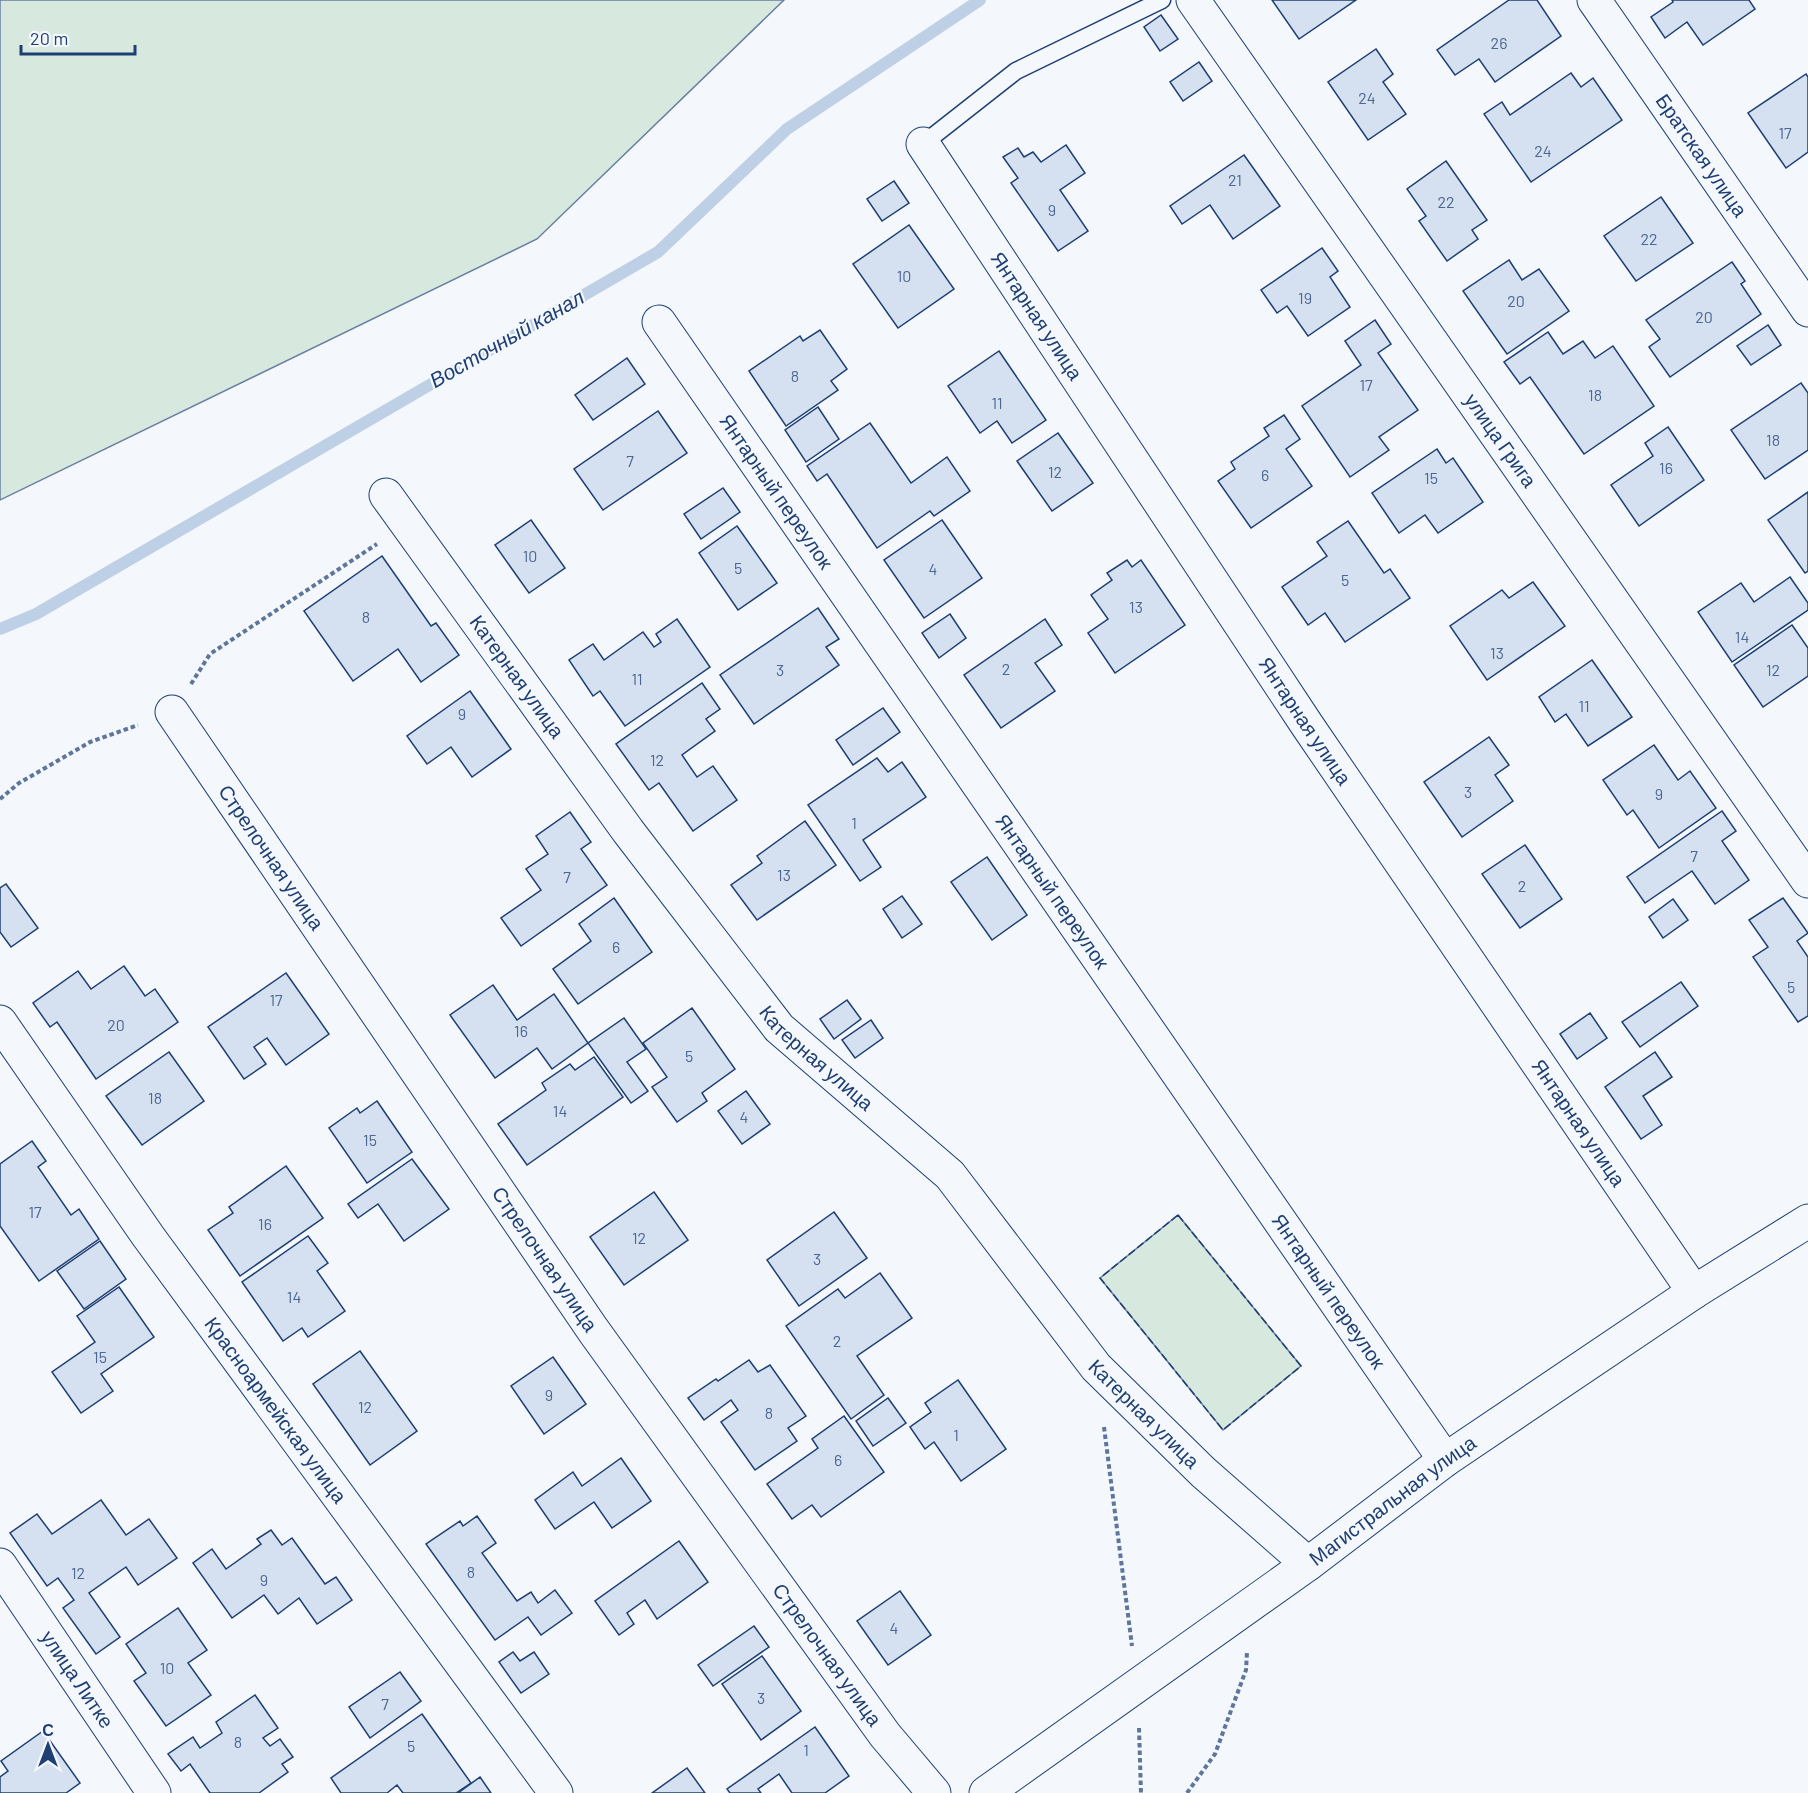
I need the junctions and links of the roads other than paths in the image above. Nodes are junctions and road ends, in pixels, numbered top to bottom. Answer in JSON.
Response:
{"nodes":[{"id":1,"x":1162,"y":0,"type":"edge"},
{"id":2,"x":1193,"y":0,"type":"edge"},
{"id":3,"x":1594,"y":0,"type":"edge"},
{"id":4,"x":923,"y":144,"type":"joint"},
{"id":5,"x":1808,"y":310,"type":"edge"},
{"id":6,"x":659,"y":322,"type":"dead end"},
{"id":7,"x":386,"y":495,"type":"dead end"},
{"id":8,"x":172,"y":712,"type":"road end"},
{"id":9,"x":1808,"y":881,"type":"edge"},
{"id":10,"x":0,"y":1022,"type":"edge"},
{"id":11,"x":1808,"y":1221,"type":"edge"},
{"id":12,"x":1694,"y":1292,"type":"junction"},
{"id":13,"x":1445,"y":1460,"type":"junction"},
{"id":14,"x":1308,"y":1564,"type":"junction"},
{"id":15,"x":0,"y":1565,"type":"edge"},
{"id":16,"x":154,"y":1793,"type":"edge"},
{"id":17,"x":556,"y":1793,"type":"edge"},
{"id":18,"x":934,"y":1793,"type":"edge"},
{"id":19,"x":986,"y":1793,"type":"edge"}],
"edges":[{"from":1,"to":4,"type":"lane"},
{"from":2,"to":9,"type":"street","name":"улица Грига"},
{"from":3,"to":5,"type":"street","name":"Братская улица"},
{"from":4,"to":12,"type":"street","name":"Янтарная улица"},
{"from":6,"to":13,"type":"street","name":"Янтарный переулок"},
{"from":7,"to":14,"type":"street","name":"Катерная улица"},
{"from":8,"to":18,"type":"street","name":"Стрелочная улица"},
{"from":10,"to":17,"type":"street","name":"Красноармейская улица"},
{"from":11,"to":12,"type":"street","name":"Магистральная улица"},
{"from":12,"to":13,"type":"street","name":"Магистральная улица"},
{"from":13,"to":14,"type":"street","name":"Магистральная улица"},
{"from":14,"to":19,"type":"street","name":"Магистральная улица"},
{"from":15,"to":16,"type":"street","name":"улица Литке"}]}
